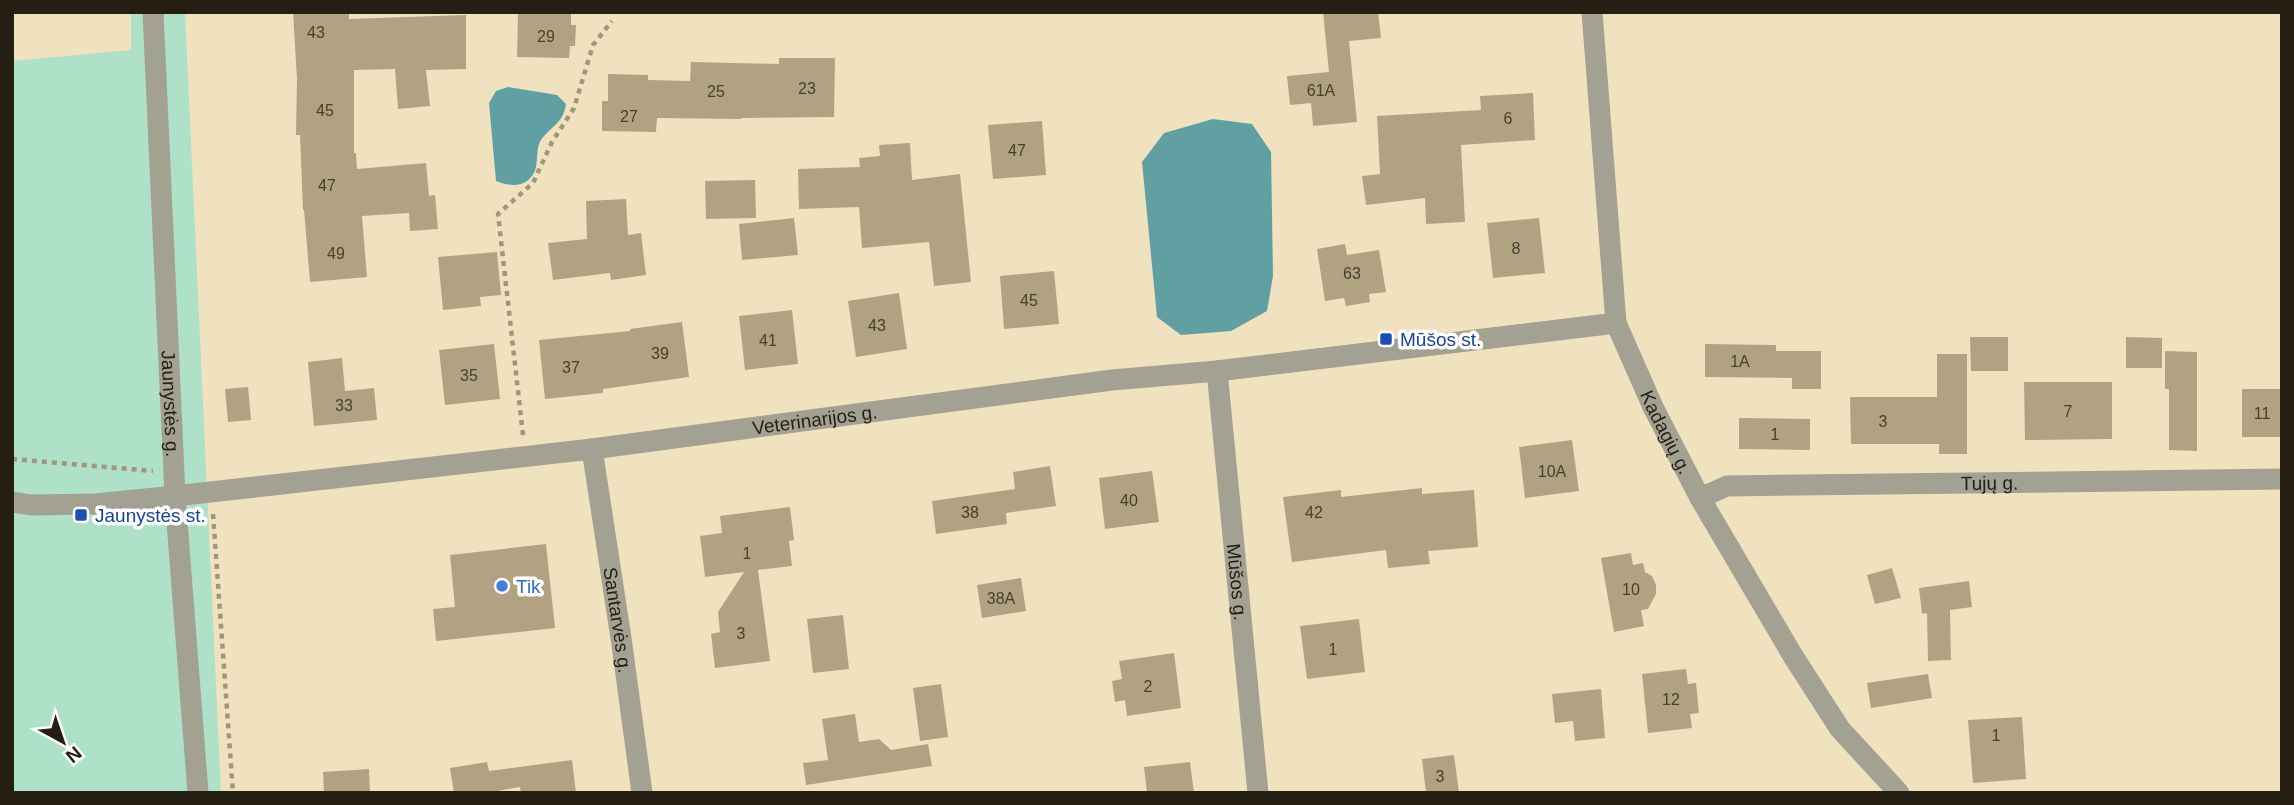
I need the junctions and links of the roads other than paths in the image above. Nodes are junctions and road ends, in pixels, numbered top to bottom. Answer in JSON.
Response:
{"nodes":[{"id":1,"x":153,"y":12,"type":"edge"},
{"id":2,"x":1592,"y":12,"type":"edge"},
{"id":3,"x":1616,"y":323,"type":"junction"},
{"id":4,"x":1217,"y":371,"type":"junction"},
{"id":5,"x":592,"y":449,"type":"junction"},
{"id":6,"x":2282,"y":479,"type":"edge"},
{"id":7,"x":175,"y":496,"type":"junction"},
{"id":8,"x":1700,"y":498,"type":"junction"},
{"id":9,"x":12,"y":502,"type":"edge"},
{"id":10,"x":198,"y":793,"type":"edge"},
{"id":11,"x":642,"y":793,"type":"edge"},
{"id":12,"x":1258,"y":793,"type":"edge"},
{"id":13,"x":1899,"y":793,"type":"edge"}],
"edges":[{"from":1,"to":7,"type":"street","name":"Jaunystės g."},
{"from":2,"to":3,"type":"street","name":"Kadagių g."},
{"from":3,"to":4,"type":"street","name":"Veterinarijos g."},
{"from":3,"to":8,"type":"street","name":"Kadagių g."},
{"from":4,"to":5,"type":"street","name":"Veterinarijos g."},
{"from":4,"to":12,"type":"street","name":"Mūšos g."},
{"from":5,"to":7,"type":"street","name":"Veterinarijos g."},
{"from":5,"to":11,"type":"street","name":"Santarvės g."},
{"from":6,"to":8,"type":"street","name":"Tujų g."},
{"from":7,"to":9,"type":"street","name":"Veterinarijos g."},
{"from":7,"to":10,"type":"street","name":"Jaunystės g."},
{"from":8,"to":13,"type":"street","name":"Kadagių g."}]}
